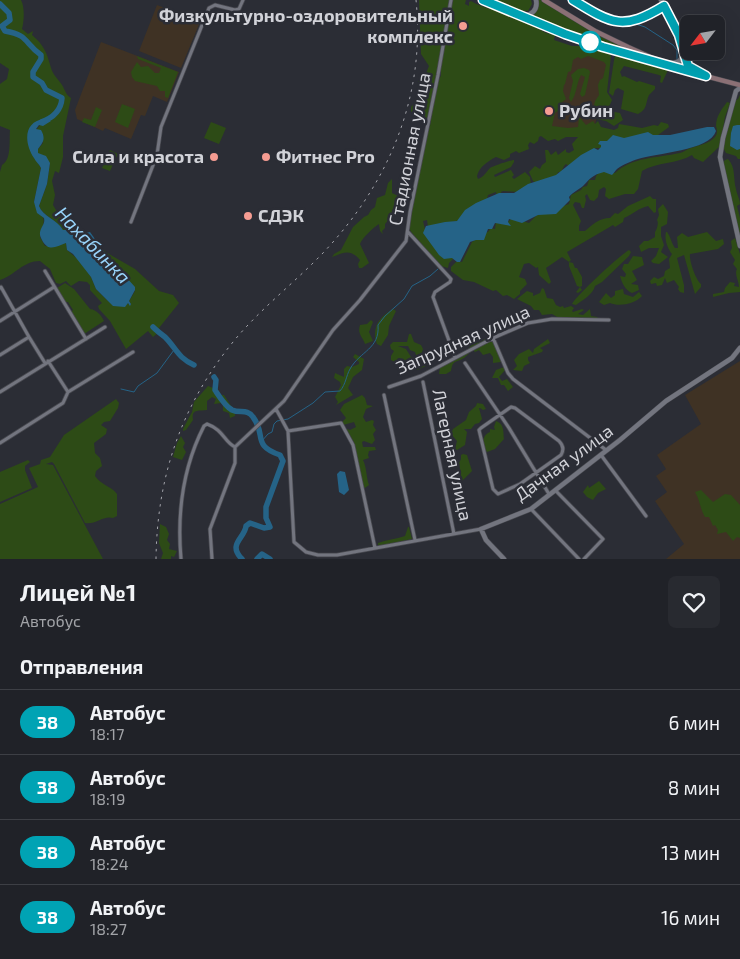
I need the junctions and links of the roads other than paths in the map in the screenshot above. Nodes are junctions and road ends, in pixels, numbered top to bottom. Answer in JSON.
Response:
{"nodes":[{"id":1,"x":243,"y":0,"type":"edge"},
{"id":2,"x":451,"y":0,"type":"edge"},
{"id":3,"x":483,"y":0,"type":"edge"},
{"id":4,"x":536,"y":0,"type":"edge"},
{"id":5,"x":544,"y":0,"type":"edge"},
{"id":6,"x":573,"y":0,"type":"edge"},
{"id":7,"x":661,"y":0,"type":"edge"},
{"id":8,"x":664,"y":6,"type":"junction"},
{"id":9,"x":516,"y":13,"type":"junction"},
{"id":10,"x":680,"y":38,"type":"edge"},
{"id":11,"x":680,"y":60,"type":"edge"},
{"id":12,"x":686,"y":60,"type":"edge"},
{"id":13,"x":661,"y":61,"type":"junction"},
{"id":14,"x":675,"y":68,"type":"junction"},
{"id":15,"x":706,"y":76,"type":"junction"},
{"id":16,"x":739,"y":88,"type":"edge"},
{"id":17,"x":131,"y":222,"type":"dead end"},
{"id":18,"x":408,"y":232,"type":"junction"},
{"id":19,"x":740,"y":246,"type":"edge"},
{"id":20,"x":45,"y":271,"type":"dead end"},
{"id":21,"x":1,"y":287,"type":"edge"},
{"id":22,"x":54,"y":287,"type":"junction"},
{"id":23,"x":15,"y":312,"type":"junction"},
{"id":24,"x":0,"y":320,"type":"edge"},
{"id":25,"x":608,"y":320,"type":"dead end"},
{"id":26,"x":105,"y":327,"type":"dead end"},
{"id":27,"x":29,"y":337,"type":"junction"},
{"id":28,"x":493,"y":338,"type":"junction"},
{"id":29,"x":86,"y":339,"type":"junction"},
{"id":30,"x":740,"y":348,"type":"edge"},
{"id":31,"x":133,"y":352,"type":"dead end"},
{"id":32,"x":0,"y":355,"type":"edge"},
{"id":33,"x":455,"y":357,"type":"junction"},
{"id":34,"x":47,"y":362,"type":"junction"},
{"id":35,"x":465,"y":363,"type":"dead end"},
{"id":36,"x":423,"y":382,"type":"dead end"},
{"id":37,"x":389,"y":387,"type":"dead end"},
{"id":38,"x":0,"y":392,"type":"edge"},
{"id":39,"x":68,"y":392,"type":"junction"},
{"id":40,"x":384,"y":395,"type":"dead end"},
{"id":41,"x":276,"y":409,"type":"junction"},
{"id":42,"x":500,"y":414,"type":"junction"},
{"id":43,"x":288,"y":431,"type":"junction"},
{"id":44,"x":0,"y":443,"type":"edge"},
{"id":45,"x":235,"y":447,"type":"junction"},
{"id":46,"x":606,"y":450,"type":"junction"},
{"id":47,"x":601,"y":455,"type":"junction"},
{"id":48,"x":536,"y":473,"type":"junction"},
{"id":49,"x":555,"y":489,"type":"junction"},
{"id":50,"x":549,"y":494,"type":"junction"},
{"id":51,"x":530,"y":509,"type":"junction"},
{"id":52,"x":646,"y":516,"type":"dead end"},
{"id":53,"x":481,"y":528,"type":"junction"},
{"id":54,"x":454,"y":534,"type":"junction"},
{"id":55,"x":415,"y":540,"type":"junction"},
{"id":56,"x":375,"y":548,"type":"junction"},
{"id":57,"x":181,"y":559,"type":"edge"},
{"id":58,"x":212,"y":559,"type":"edge"},
{"id":59,"x":504,"y":559,"type":"edge"},
{"id":60,"x":579,"y":559,"type":"edge"},
{"id":61,"x":584,"y":559,"type":"edge"}],
"edges":[{"from":1,"to":17,"type":"street"},
{"from":2,"to":18,"type":"street","name":"Стадионная улица"},
{"from":3,"to":9,"type":"street"},
{"from":4,"to":9,"type":"street"},
{"from":5,"to":13,"type":"main road"},
{"from":6,"to":8,"type":"street"},
{"from":7,"to":8,"type":"street"},
{"from":8,"to":10,"type":"street"},
{"from":9,"to":14,"type":"street"},
{"from":11,"to":13,"type":"street"},
{"from":12,"to":15,"type":"street"},
{"from":13,"to":14,"type":"main road"},
{"from":14,"to":15,"type":"main road"},
{"from":15,"to":16,"type":"main road"},
{"from":16,"to":19,"type":"street"},
{"from":18,"to":33,"type":"street"},
{"from":18,"to":41,"type":"street","name":"Стадионная улица"},
{"from":20,"to":22,"type":"street"},
{"from":21,"to":23,"type":"street"},
{"from":22,"to":23,"type":"street"},
{"from":22,"to":29,"type":"street"},
{"from":23,"to":24,"type":"street"},
{"from":23,"to":27,"type":"street"},
{"from":25,"to":28,"type":"street","name":"Запрудная улица"},
{"from":26,"to":29,"type":"street"},
{"from":27,"to":32,"type":"street"},
{"from":27,"to":34,"type":"street"},
{"from":28,"to":33,"type":"street","name":"Запрудная улица"},
{"from":28,"to":46,"type":"street"},
{"from":29,"to":34,"type":"street"},
{"from":30,"to":46,"type":"street","name":"Дачная улица"},
{"from":31,"to":39,"type":"street"},
{"from":33,"to":37,"type":"street","name":"Запрудная улица"},
{"from":34,"to":38,"type":"street"},
{"from":34,"to":39,"type":"street"},
{"from":35,"to":42,"type":"street"},
{"from":36,"to":54,"type":"street","name":"Лагерная улица"},
{"from":39,"to":44,"type":"street"},
{"from":40,"to":55,"type":"street"},
{"from":41,"to":43,"type":"street"},
{"from":41,"to":45,"type":"street","name":"Стадионная улица"},
{"from":42,"to":48,"type":"street"},
{"from":42,"to":48,"type":"street"},
{"from":42,"to":48,"type":"street"},
{"from":43,"to":56,"type":"street"},
{"from":43,"to":56,"type":"street","name":"Дачная улица"},
{"from":45,"to":57,"type":"street"},
{"from":45,"to":58,"type":"street"},
{"from":46,"to":47,"type":"street","name":"Дачная улица"},
{"from":47,"to":49,"type":"street","name":"Дачная улица"},
{"from":47,"to":52,"type":"street"},
{"from":48,"to":50,"type":"street"},
{"from":49,"to":50,"type":"street","name":"Дачная улица"},
{"from":49,"to":61,"type":"street"},
{"from":50,"to":51,"type":"street","name":"Дачная улица"},
{"from":51,"to":53,"type":"street","name":"Дачная улица"},
{"from":51,"to":60,"type":"street"},
{"from":53,"to":54,"type":"street","name":"Дачная улица"},
{"from":53,"to":59,"type":"street"},
{"from":54,"to":55,"type":"street","name":"Дачная улица"},
{"from":55,"to":56,"type":"street","name":"Дачная улица"}]}
